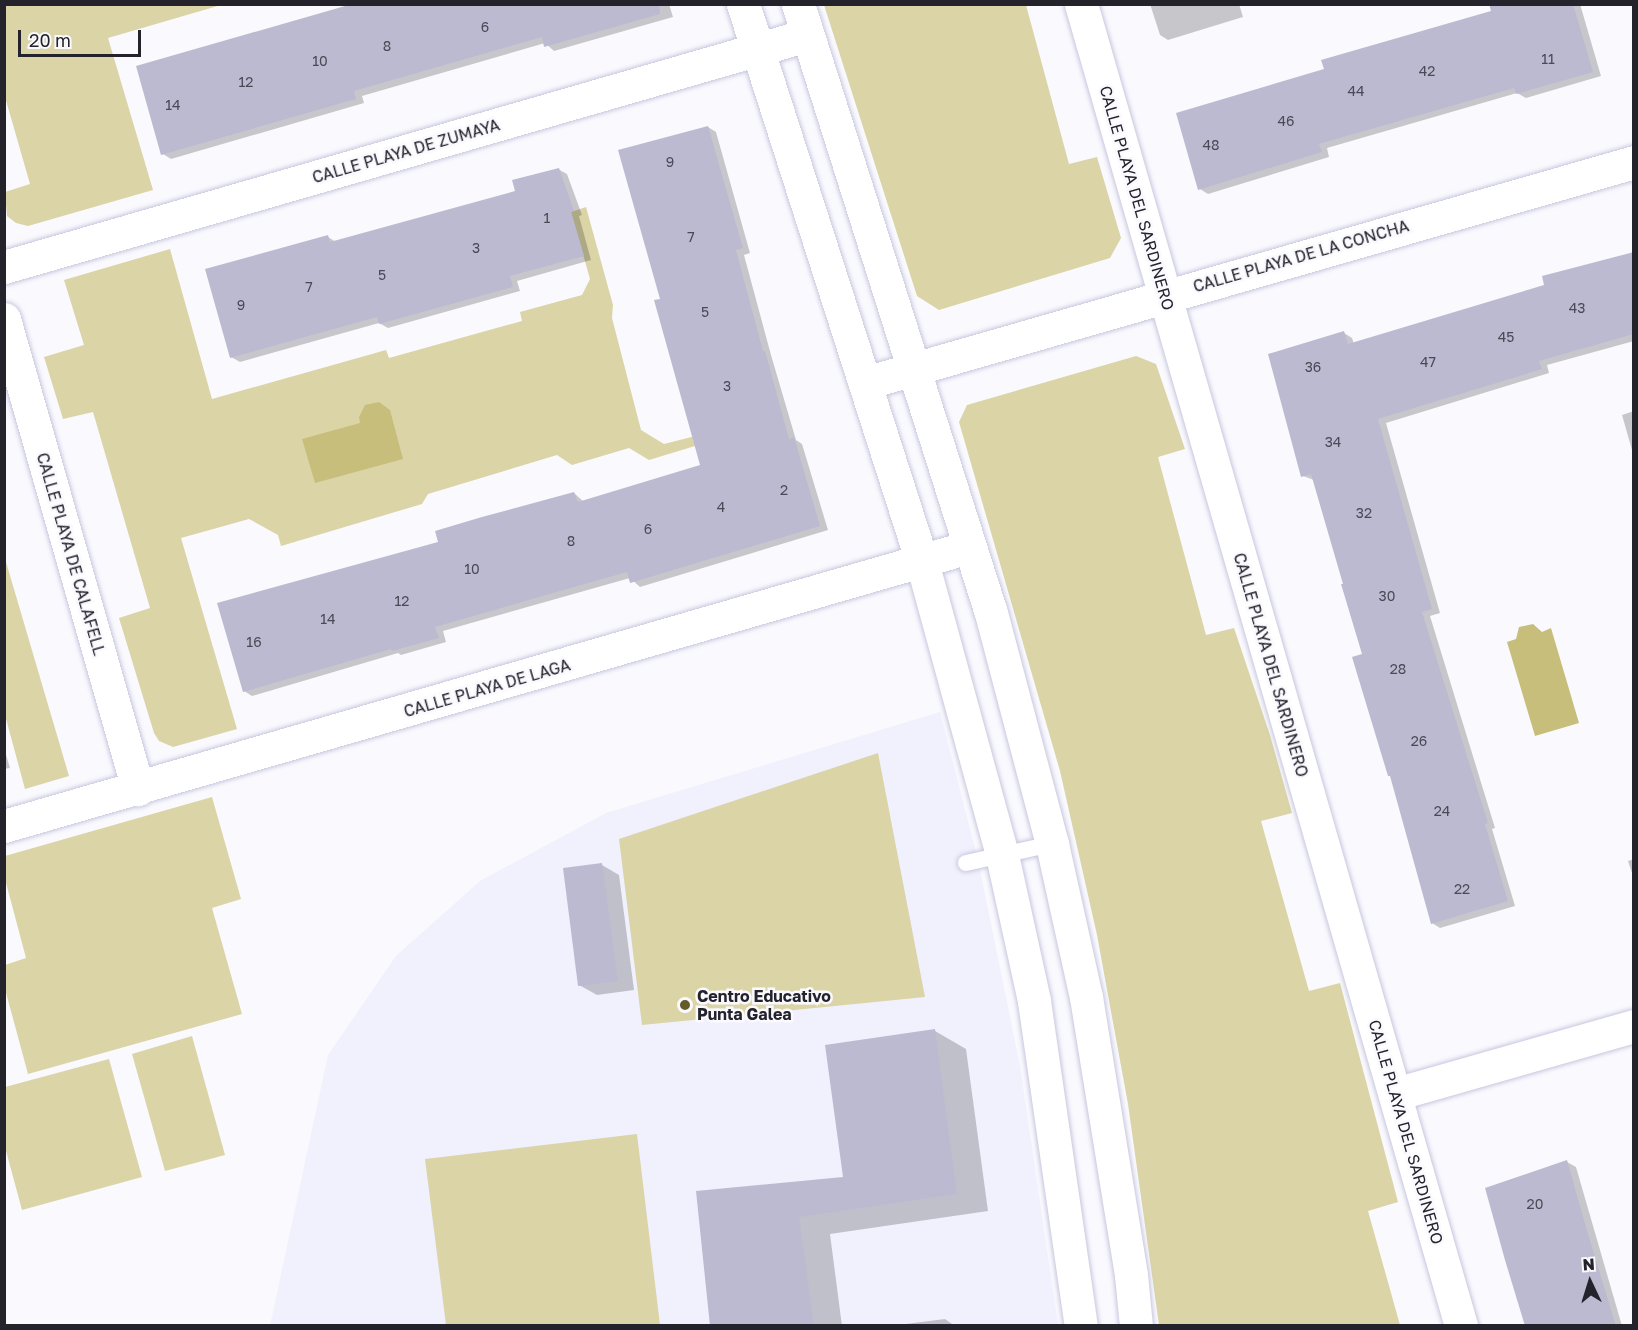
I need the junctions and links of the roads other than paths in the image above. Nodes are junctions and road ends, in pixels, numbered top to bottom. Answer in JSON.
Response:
{"nodes":[{"id":1,"x":743,"y":4,"type":"edge"},
{"id":2,"x":1081,"y":4,"type":"edge"},
{"id":3,"x":803,"y":20,"type":"edge"},
{"id":4,"x":757,"y":50,"type":"junction"},
{"id":5,"x":1634,"y":162,"type":"edge"},
{"id":6,"x":4,"y":267,"type":"edge"},
{"id":7,"x":1165,"y":295,"type":"junction"},
{"id":8,"x":4,"y":319,"type":"edge"},
{"id":9,"x":914,"y":368,"type":"junction"},
{"id":10,"x":865,"y":383,"type":"junction"},
{"id":11,"x":969,"y":548,"type":"junction"},
{"id":12,"x":922,"y":562,"type":"junction"},
{"id":13,"x":138,"y":789,"type":"junction"},
{"id":14,"x":4,"y":826,"type":"edge"},
{"id":15,"x":1052,"y":844,"type":"junction"},
{"id":16,"x":1002,"y":855,"type":"junction"},
{"id":17,"x":966,"y":863,"type":"dead end"},
{"id":18,"x":1634,"y":1026,"type":"edge"},
{"id":19,"x":1395,"y":1094,"type":"junction"},
{"id":20,"x":1081,"y":1326,"type":"edge"},
{"id":21,"x":1136,"y":1326,"type":"edge"},
{"id":22,"x":1461,"y":1326,"type":"edge"}],
"edges":[{"from":1,"to":4,"type":"street"},
{"from":2,"to":7,"type":"street","name":"CALLE PLAYA DEL SARDINERO"},
{"from":3,"to":4,"type":"street","name":"CALLE PLAYA DE ZUMAYA"},
{"from":3,"to":9,"type":"street"},
{"from":4,"to":6,"type":"street","name":"CALLE PLAYA DE ZUMAYA"},
{"from":4,"to":10,"type":"street"},
{"from":5,"to":7,"type":"street","name":"CALLE PLAYA DE LA CONCHA"},
{"from":7,"to":9,"type":"street","name":"CALLE PLAYA DE LA CONCHA"},
{"from":7,"to":19,"type":"street","name":"CALLE PLAYA DEL SARDINERO"},
{"from":8,"to":13,"type":"street","name":"CALLE PLAYA DE CALAFELL"},
{"from":9,"to":10,"type":"street","name":"CALLE PLAYA DE LA CONCHA"},
{"from":9,"to":11,"type":"street"},
{"from":10,"to":12,"type":"street"},
{"from":11,"to":12,"type":"street","name":"CALLE PLAYA DE LAGA"},
{"from":11,"to":15,"type":"street"},
{"from":12,"to":13,"type":"street","name":"CALLE PLAYA DE LAGA"},
{"from":12,"to":16,"type":"street"},
{"from":13,"to":14,"type":"street","name":"CALLE PLAYA DE LAGA"},
{"from":15,"to":16,"type":"lane"},
{"from":15,"to":21,"type":"street"},
{"from":16,"to":17,"type":"lane"},
{"from":16,"to":20,"type":"street"},
{"from":18,"to":19,"type":"street"},
{"from":19,"to":22,"type":"street","name":"CALLE PLAYA DEL SARDINERO"}]}
